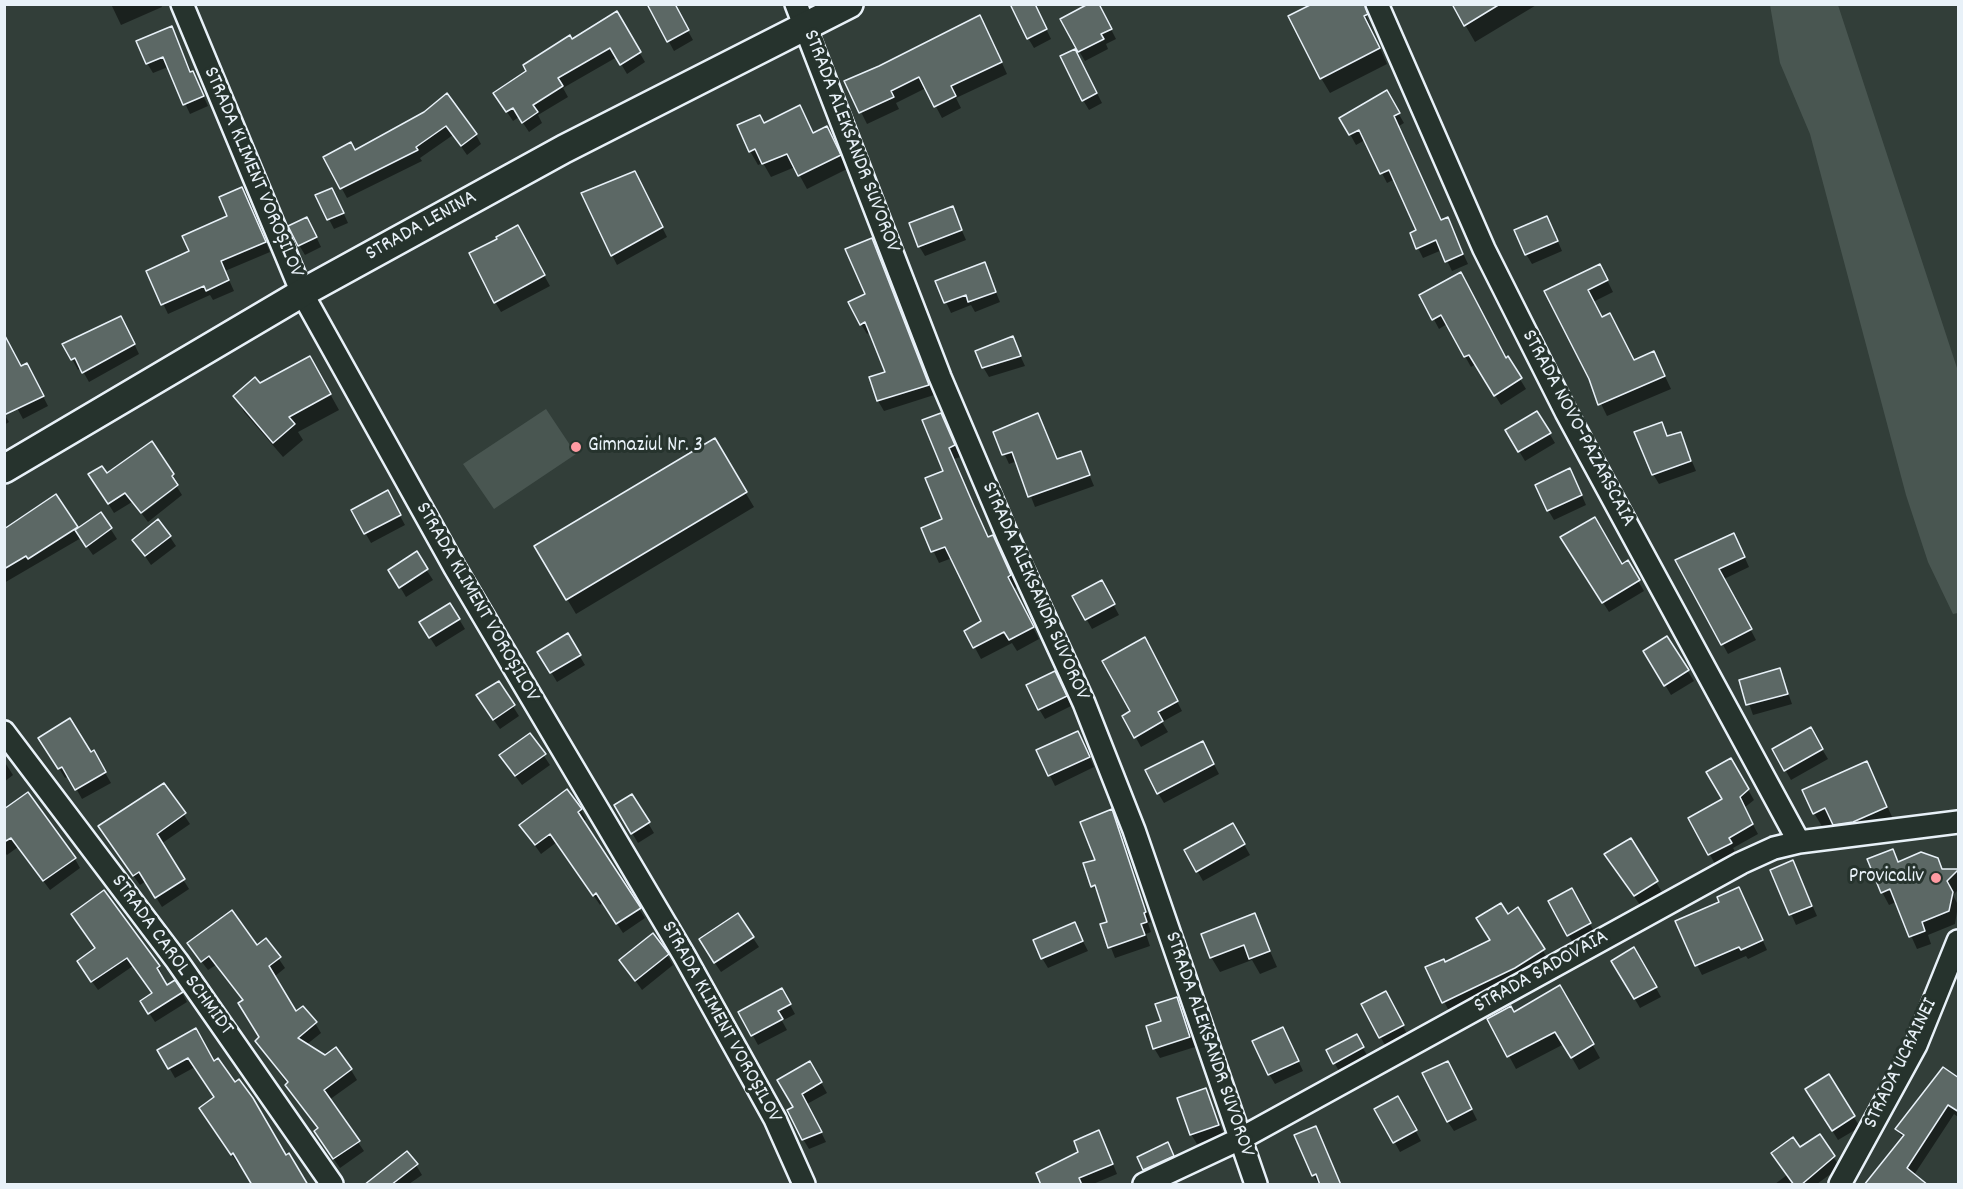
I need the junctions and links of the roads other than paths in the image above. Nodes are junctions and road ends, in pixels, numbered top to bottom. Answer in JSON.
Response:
{"nodes":[{"id":1,"x":182,"y":4,"type":"edge"},
{"id":2,"x":849,"y":4,"type":"edge"},
{"id":3,"x":1377,"y":4,"type":"edge"},
{"id":4,"x":801,"y":16,"type":"edge"},
{"id":5,"x":302,"y":293,"type":"junction"},
{"id":6,"x":4,"y":469,"type":"edge"},
{"id":7,"x":4,"y":732,"type":"edge"},
{"id":8,"x":1959,"y":822,"type":"edge"},
{"id":9,"x":1799,"y":842,"type":"junction"},
{"id":10,"x":1959,"y":941,"type":"edge"},
{"id":11,"x":1242,"y":1138,"type":"junction"},
{"id":12,"x":1840,"y":1184,"type":"edge"},
{"id":13,"x":332,"y":1185,"type":"edge"},
{"id":14,"x":804,"y":1185,"type":"edge"},
{"id":15,"x":1144,"y":1185,"type":"edge"},
{"id":16,"x":1256,"y":1185,"type":"edge"}],
"edges":[{"from":1,"to":5,"type":"street","name":"STRADA KLIMENT VOROȘILOV"},
{"from":2,"to":4,"type":"street","name":"STRADA LENINA"},
{"from":3,"to":9,"type":"street","name":"STRADA NOVO-PAZARSCAIA"},
{"from":4,"to":5,"type":"street","name":"STRADA LENINA"},
{"from":4,"to":11,"type":"street","name":"STRADA ALEKSANDR SUVOROV"},
{"from":5,"to":6,"type":"street","name":"STRADA LENINA"},
{"from":5,"to":14,"type":"street","name":"STRADA KLIMENT VOROȘILOV"},
{"from":7,"to":13,"type":"street","name":"STRADA CAROL SCHMIDT"},
{"from":8,"to":9,"type":"street","name":"STRADA SADOVAIA"},
{"from":9,"to":11,"type":"street","name":"STRADA SADOVAIA"},
{"from":10,"to":12,"type":"street","name":"STRADA UCRAINEI"},
{"from":11,"to":15,"type":"street","name":"STRADA SADOVAIA"},
{"from":11,"to":16,"type":"street","name":"STRADA ALEKSANDR SUVOROV"}]}
